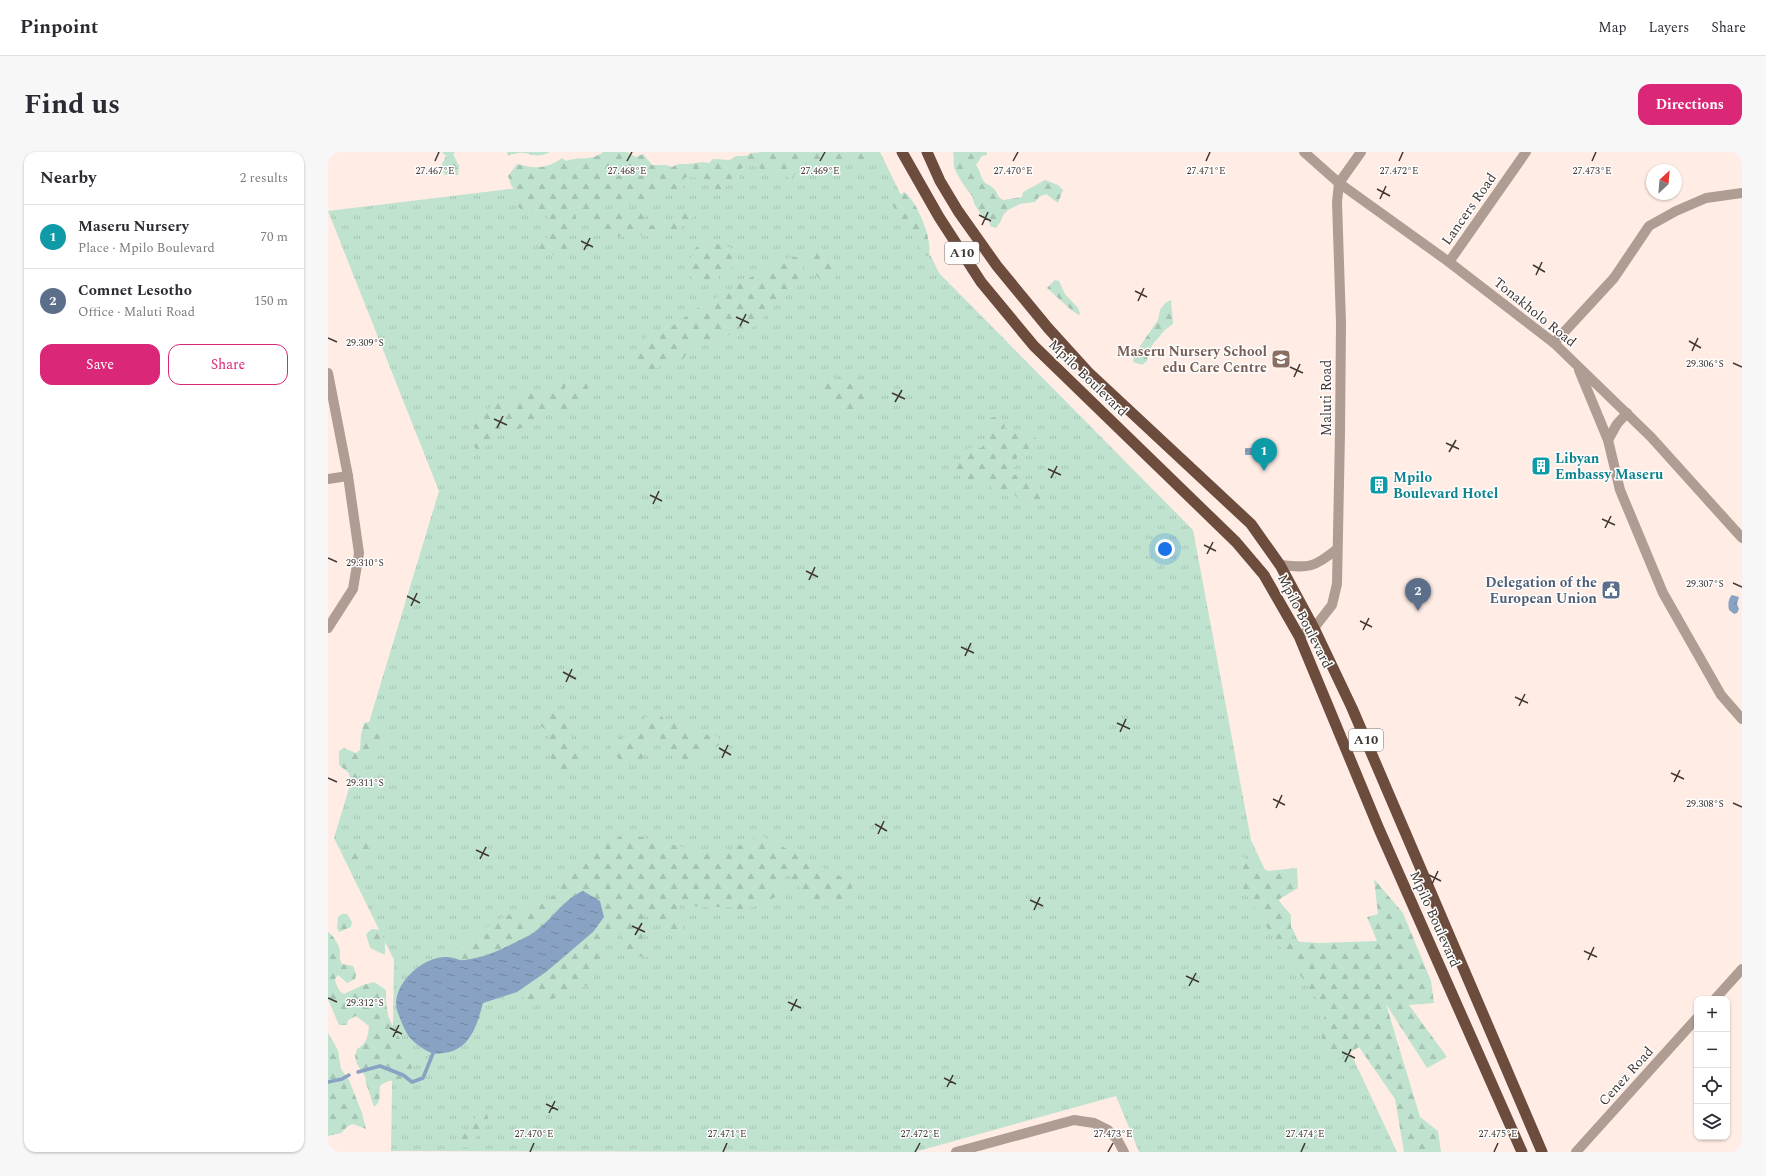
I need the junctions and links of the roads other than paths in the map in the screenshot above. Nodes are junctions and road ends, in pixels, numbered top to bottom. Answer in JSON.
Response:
{"nodes":[{"id":1,"x":902,"y":152,"type":"edge"},
{"id":2,"x":927,"y":152,"type":"edge"},
{"id":3,"x":1304,"y":152,"type":"edge"},
{"id":4,"x":1361,"y":152,"type":"edge"},
{"id":5,"x":1526,"y":152,"type":"edge"},
{"id":6,"x":1339,"y":183,"type":"junction"},
{"id":7,"x":1742,"y":193,"type":"edge"},
{"id":8,"x":1449,"y":262,"type":"junction"},
{"id":9,"x":1554,"y":343,"type":"junction"},
{"id":10,"x":1578,"y":366,"type":"junction"},
{"id":11,"x":328,"y":373,"type":"edge"},
{"id":12,"x":1627,"y":413,"type":"junction"},
{"id":13,"x":1608,"y":440,"type":"junction"},
{"id":14,"x":348,"y":476,"type":"junction"},
{"id":15,"x":328,"y":479,"type":"edge"},
{"id":16,"x":1742,"y":538,"type":"edge"},
{"id":17,"x":1337,"y":549,"type":"junction"},
{"id":18,"x":1280,"y":565,"type":"junction"},
{"id":19,"x":328,"y":628,"type":"edge"},
{"id":20,"x":1314,"y":628,"type":"junction"},
{"id":21,"x":1298,"y":636,"type":"junction"},
{"id":22,"x":1742,"y":719,"type":"edge"},
{"id":23,"x":1742,"y":969,"type":"edge"},
{"id":24,"x":1717,"y":996,"type":"edge"},
{"id":25,"x":1694,"y":1021,"type":"edge"},
{"id":26,"x":956,"y":1152,"type":"edge"},
{"id":27,"x":1124,"y":1152,"type":"edge"},
{"id":28,"x":1522,"y":1152,"type":"edge"},
{"id":29,"x":1542,"y":1152,"type":"edge"},
{"id":30,"x":1576,"y":1152,"type":"edge"}],
"edges":[{"from":1,"to":21,"type":"highway","name":"Mpilo Boulevard","number":"A10"},
{"from":2,"to":18,"type":"highway","name":"Mpilo Boulevard","number":"A10"},
{"from":3,"to":6,"type":"street","name":"Tonakholo Road"},
{"from":4,"to":6,"type":"street","name":"Maluti Road"},
{"from":5,"to":8,"type":"street","name":"Lancers Road"},
{"from":6,"to":8,"type":"street","name":"Tonakholo Road"},
{"from":6,"to":17,"type":"street","name":"Maluti Road"},
{"from":7,"to":9,"type":"street"},
{"from":8,"to":9,"type":"street","name":"Tonakholo Road"},
{"from":9,"to":10,"type":"street","name":"Tonakholo Road"},
{"from":10,"to":12,"type":"street","name":"Tonakholo Road"},
{"from":10,"to":13,"type":"street"},
{"from":11,"to":14,"type":"street"},
{"from":12,"to":13,"type":"street"},
{"from":12,"to":16,"type":"street","name":"Tonakholo Road"},
{"from":13,"to":22,"type":"street"},
{"from":14,"to":15,"type":"street"},
{"from":14,"to":19,"type":"street"},
{"from":17,"to":18,"type":"street"},
{"from":17,"to":20,"type":"street","name":"Maluti Road"},
{"from":18,"to":20,"type":"highway","name":"Mpilo Boulevard","number":"A10"},
{"from":20,"to":21,"type":"street","name":"Maluti Road"},
{"from":20,"to":29,"type":"highway","name":"Mpilo Boulevard","number":"A10"},
{"from":21,"to":28,"type":"highway","name":"Mpilo Boulevard","number":"A10"},
{"from":23,"to":24,"type":"street"},
{"from":25,"to":30,"type":"street","name":"Cenez Road"},
{"from":26,"to":27,"type":"street"}]}
